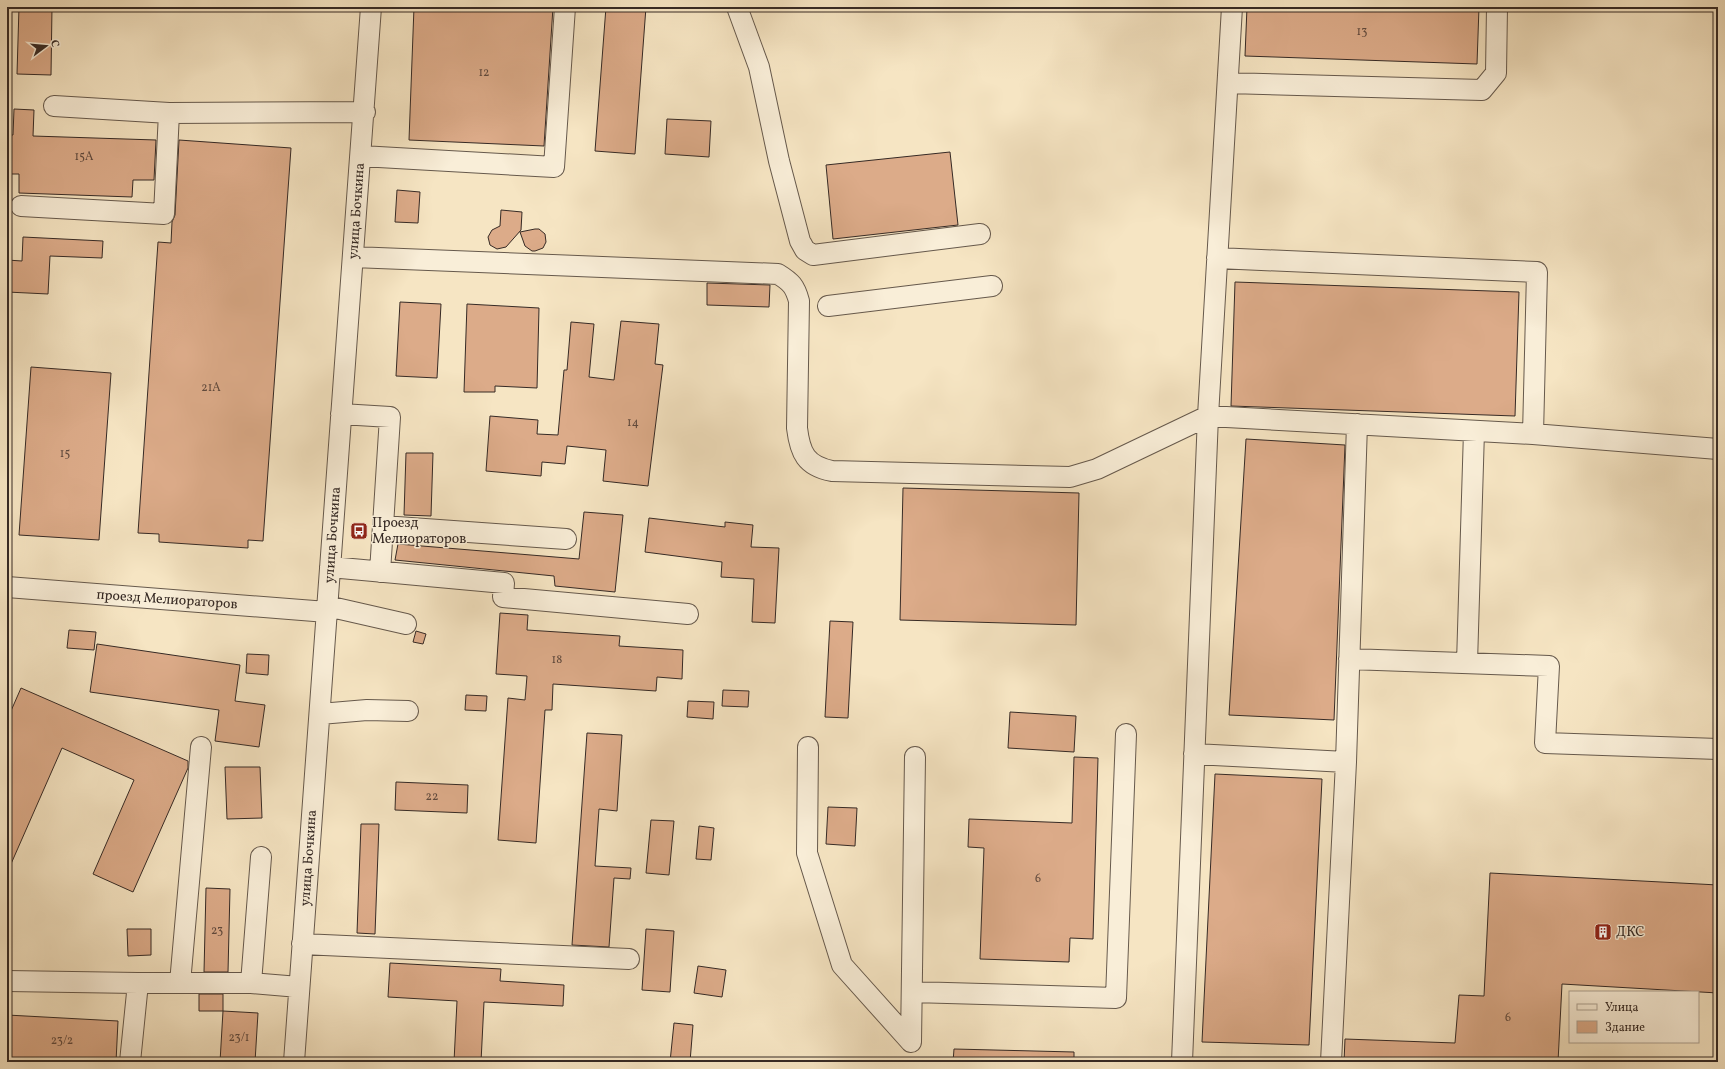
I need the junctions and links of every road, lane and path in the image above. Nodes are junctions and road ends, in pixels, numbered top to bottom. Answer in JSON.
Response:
{"nodes":[{"id":1,"x":372,"y":7,"type":"edge"},
{"id":2,"x":565,"y":7,"type":"edge"},
{"id":3,"x":737,"y":7,"type":"edge"},
{"id":4,"x":1232,"y":7,"type":"edge"},
{"id":5,"x":1497,"y":7,"type":"edge"},
{"id":6,"x":1228,"y":83,"type":"junction"},
{"id":7,"x":54,"y":106,"type":"dead end"},
{"id":8,"x":365,"y":112,"type":"junction"},
{"id":9,"x":169,"y":113,"type":"junction"},
{"id":10,"x":361,"y":156,"type":"junction"},
{"id":11,"x":21,"y":206,"type":"dead end"},
{"id":12,"x":980,"y":234,"type":"dead end"},
{"id":13,"x":353,"y":256,"type":"junction"},
{"id":14,"x":1217,"y":258,"type":"junction"},
{"id":15,"x":992,"y":286,"type":"dead end"},
{"id":16,"x":828,"y":306,"type":"dead end"},
{"id":17,"x":341,"y":414,"type":"junction"},
{"id":18,"x":1208,"y":416,"type":"junction"},
{"id":19,"x":1357,"y":424,"type":"junction"},
{"id":20,"x":1474,"y":431,"type":"junction"},
{"id":21,"x":1533,"y":434,"type":"junction"},
{"id":22,"x":1718,"y":449,"type":"edge"},
{"id":23,"x":383,"y":526,"type":"junction"},
{"id":24,"x":566,"y":539,"type":"dead end"},
{"id":25,"x":330,"y":567,"type":"junction"},
{"id":26,"x":380,"y":572,"type":"junction"},
{"id":27,"x":7,"y":588,"type":"edge"},
{"id":28,"x":327,"y":609,"type":"junction"},
{"id":29,"x":688,"y":614,"type":"dead end"},
{"id":30,"x":406,"y":624,"type":"dead end"},
{"id":31,"x":1349,"y":659,"type":"junction"},
{"id":32,"x":1467,"y":663,"type":"junction"},
{"id":33,"x":408,"y":710,"type":"dead end"},
{"id":34,"x":320,"y":714,"type":"junction"},
{"id":35,"x":1126,"y":734,"type":"dead end"},
{"id":36,"x":201,"y":747,"type":"dead end"},
{"id":37,"x":808,"y":747,"type":"dead end"},
{"id":38,"x":1718,"y":749,"type":"edge"},
{"id":39,"x":1194,"y":754,"type":"junction"},
{"id":40,"x":915,"y":757,"type":"dead end"},
{"id":41,"x":1346,"y":762,"type":"junction"},
{"id":42,"x":261,"y":857,"type":"dead end"},
{"id":43,"x":302,"y":944,"type":"junction"},
{"id":44,"x":629,"y":959,"type":"dead end"},
{"id":45,"x":7,"y":981,"type":"edge"},
{"id":46,"x":138,"y":983,"type":"junction"},
{"id":47,"x":180,"y":983,"type":"junction"},
{"id":48,"x":251,"y":983,"type":"junction"},
{"id":49,"x":299,"y":987,"type":"junction"},
{"id":50,"x":912,"y":992,"type":"junction"},
{"id":51,"x":130,"y":1062,"type":"edge"},
{"id":52,"x":294,"y":1062,"type":"edge"},
{"id":53,"x":1182,"y":1062,"type":"edge"},
{"id":54,"x":1331,"y":1062,"type":"edge"}],
"edges":[{"from":1,"to":8,"type":"street","name":"улица Бочкина"},
{"from":2,"to":10,"type":"street"},
{"from":3,"to":12,"type":"street"},
{"from":4,"to":6,"type":"street"},
{"from":5,"to":6,"type":"street"},
{"from":6,"to":14,"type":"street"},
{"from":7,"to":9,"type":"street"},
{"from":8,"to":9,"type":"street"},
{"from":8,"to":10,"type":"street","name":"улица Бочкина"},
{"from":9,"to":11,"type":"street"},
{"from":10,"to":13,"type":"street","name":"улица Бочкина"},
{"from":13,"to":17,"type":"street","name":"улица Бочкина"},
{"from":13,"to":18,"type":"street"},
{"from":14,"to":18,"type":"street"},
{"from":14,"to":21,"type":"street"},
{"from":15,"to":16,"type":"street"},
{"from":17,"to":23,"type":"street"},
{"from":17,"to":25,"type":"street","name":"улица Бочкина"},
{"from":18,"to":19,"type":"street"},
{"from":18,"to":39,"type":"street"},
{"from":19,"to":20,"type":"street"},
{"from":19,"to":31,"type":"street"},
{"from":20,"to":21,"type":"street"},
{"from":20,"to":32,"type":"street"},
{"from":21,"to":22,"type":"street"},
{"from":23,"to":24,"type":"street"},
{"from":23,"to":26,"type":"street"},
{"from":25,"to":26,"type":"street"},
{"from":25,"to":28,"type":"street","name":"улица Бочкина"},
{"from":26,"to":29,"type":"street"},
{"from":27,"to":28,"type":"street","name":"проезд Мелиораторов"},
{"from":28,"to":30,"type":"street","name":"проезд Мелиораторов"},
{"from":28,"to":34,"type":"street","name":"улица Бочкина"},
{"from":31,"to":32,"type":"street"},
{"from":31,"to":41,"type":"street"},
{"from":32,"to":38,"type":"street"},
{"from":33,"to":34,"type":"street"},
{"from":34,"to":43,"type":"street","name":"улица Бочкина"},
{"from":35,"to":50,"type":"street"},
{"from":36,"to":47,"type":"street"},
{"from":37,"to":50,"type":"street"},
{"from":39,"to":41,"type":"street"},
{"from":39,"to":53,"type":"street"},
{"from":40,"to":50,"type":"street"},
{"from":41,"to":54,"type":"street"},
{"from":42,"to":48,"type":"street"},
{"from":43,"to":44,"type":"street"},
{"from":43,"to":49,"type":"street","name":"улица Бочкина"},
{"from":45,"to":46,"type":"street"},
{"from":46,"to":47,"type":"street"},
{"from":46,"to":51,"type":"street"},
{"from":47,"to":48,"type":"street"},
{"from":48,"to":49,"type":"street"},
{"from":49,"to":52,"type":"street","name":"улица Бочкина"}]}
